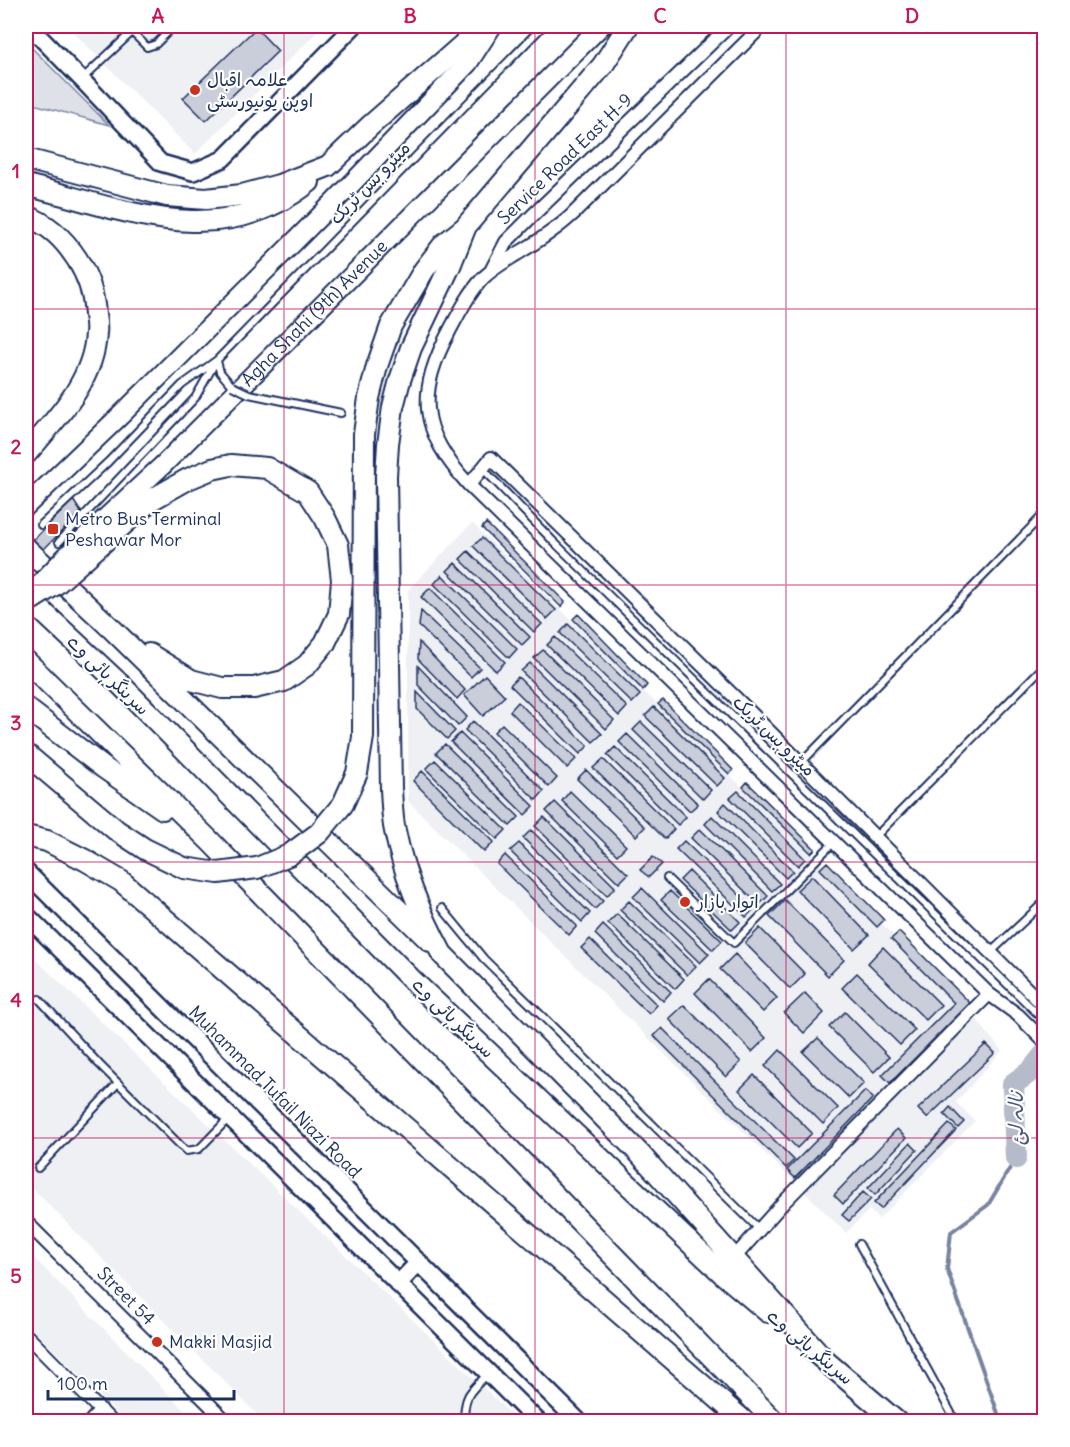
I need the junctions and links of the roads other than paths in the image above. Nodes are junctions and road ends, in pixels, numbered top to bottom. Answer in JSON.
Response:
{"nodes":[{"id":1,"x":28,"y":26,"type":"edge"},
{"id":2,"x":174,"y":26,"type":"edge"},
{"id":3,"x":354,"y":26,"type":"edge"},
{"id":4,"x":484,"y":26,"type":"edge"},
{"id":5,"x":492,"y":26,"type":"edge"},
{"id":6,"x":543,"y":26,"type":"edge"},
{"id":7,"x":601,"y":26,"type":"edge"},
{"id":8,"x":628,"y":26,"type":"edge"},
{"id":9,"x":729,"y":26,"type":"edge"},
{"id":10,"x":762,"y":26,"type":"edge"},
{"id":11,"x":131,"y":29,"type":"edge"},
{"id":12,"x":82,"y":80,"type":"junction"},
{"id":13,"x":26,"y":159,"type":"edge"},
{"id":14,"x":328,"y":166,"type":"junction"},
{"id":15,"x":26,"y":185,"type":"edge"},
{"id":16,"x":26,"y":216,"type":"edge"},
{"id":17,"x":466,"y":226,"type":"junction"},
{"id":18,"x":492,"y":270,"type":"junction"},
{"id":19,"x":217,"y":360,"type":"junction"},
{"id":20,"x":341,"y":413,"type":"dead end"},
{"id":21,"x":26,"y":454,"type":"edge"},
{"id":22,"x":485,"y":471,"type":"dead end"},
{"id":23,"x":469,"y":485,"type":"junction"},
{"id":24,"x":26,"y":506,"type":"edge"},
{"id":25,"x":1044,"y":514,"type":"edge"},
{"id":26,"x":41,"y":525,"type":"dead end"},
{"id":27,"x":59,"y":542,"type":"dead end"},
{"id":28,"x":26,"y":548,"type":"edge"},
{"id":29,"x":26,"y":599,"type":"edge"},
{"id":30,"x":112,"y":629,"type":"junction"},
{"id":31,"x":26,"y":662,"type":"edge"},
{"id":32,"x":1044,"y":666,"type":"edge"},
{"id":33,"x":26,"y":708,"type":"edge"},
{"id":34,"x":26,"y":754,"type":"edge"},
{"id":35,"x":801,"y":763,"type":"junction"},
{"id":36,"x":26,"y":836,"type":"edge"},
{"id":37,"x":875,"y":837,"type":"junction"},
{"id":38,"x":210,"y":841,"type":"junction"},
{"id":39,"x":834,"y":843,"type":"junction"},
{"id":40,"x":26,"y":872,"type":"edge"},
{"id":41,"x":667,"y":878,"type":"dead end"},
{"id":42,"x":1044,"y":902,"type":"edge"},
{"id":43,"x":442,"y":908,"type":"dead end"},
{"id":44,"x":26,"y":915,"type":"edge"},
{"id":45,"x":992,"y":952,"type":"junction"},
{"id":46,"x":442,"y":954,"type":"junction"},
{"id":47,"x":989,"y":994,"type":"junction"},
{"id":48,"x":39,"y":999,"type":"dead end"},
{"id":49,"x":1038,"y":1005,"type":"edge"},
{"id":50,"x":1044,"y":1020,"type":"edge"},
{"id":51,"x":1044,"y":1041,"type":"edge"},
{"id":52,"x":118,"y":1083,"type":"junction"},
{"id":53,"x":230,"y":1117,"type":"junction"},
{"id":54,"x":38,"y":1168,"type":"dead end"},
{"id":55,"x":26,"y":1222,"type":"edge"},
{"id":56,"x":759,"y":1229,"type":"junction"},
{"id":57,"x":859,"y":1244,"type":"dead end"},
{"id":58,"x":734,"y":1258,"type":"junction"},
{"id":59,"x":419,"y":1262,"type":"junction"},
{"id":60,"x":398,"y":1284,"type":"junction"},
{"id":61,"x":26,"y":1335,"type":"edge"},
{"id":62,"x":825,"y":1360,"type":"junction"},
{"id":63,"x":489,"y":1373,"type":"junction"},
{"id":64,"x":213,"y":1408,"type":"junction"},
{"id":65,"x":101,"y":1410,"type":"junction"},
{"id":66,"x":90,"y":1422,"type":"edge"},
{"id":67,"x":112,"y":1422,"type":"edge"},
{"id":68,"x":201,"y":1422,"type":"edge"},
{"id":69,"x":227,"y":1422,"type":"edge"},
{"id":70,"x":464,"y":1422,"type":"edge"},
{"id":71,"x":538,"y":1422,"type":"edge"},
{"id":72,"x":579,"y":1422,"type":"edge"},
{"id":73,"x":745,"y":1422,"type":"edge"},
{"id":74,"x":775,"y":1422,"type":"edge"},
{"id":75,"x":897,"y":1422,"type":"edge"},
{"id":76,"x":956,"y":1422,"type":"edge"}],
"edges":[{"from":1,"to":12,"type":"street"},
{"from":2,"to":11,"type":"lane"},
{"from":3,"to":12,"type":"street"},
{"from":4,"to":14,"type":"highway"},
{"from":5,"to":24,"type":"main road"},
{"from":6,"to":19,"type":"lane","name":"میٹرو بس ٹریک"},
{"from":7,"to":29,"type":"main road","name":"Agha Shahi (9th) Avenue","bridge":true},
{"from":8,"to":17,"type":"highway"},
{"from":9,"to":18,"type":"street","name":"Service Road East H-9"},
{"from":10,"to":18,"type":"street","name":"Service Road East H-9"},
{"from":11,"to":12,"type":"lane"},
{"from":13,"to":14,"type":"highway"},
{"from":14,"to":15,"type":"highway"},
{"from":16,"to":21,"type":"highway"},
{"from":17,"to":34,"type":"highway","bridge":true},
{"from":17,"to":46,"type":"highway"},
{"from":18,"to":23,"type":"street"},
{"from":19,"to":20,"type":"lane","bridge":true},
{"from":19,"to":26,"type":"lane","name":"میٹرو بس ٹریک"},
{"from":19,"to":27,"type":"lane","name":"میٹرو بس ٹریک"},
{"from":22,"to":49,"type":"lane","name":"میٹرو بس ٹریک"},
{"from":23,"to":35,"type":"street"},
{"from":23,"to":39,"type":"street"},
{"from":25,"to":35,"type":"lane"},
{"from":28,"to":30,"type":"highway"},
{"from":29,"to":30,"type":"highway","bridge":true},
{"from":29,"to":62,"type":"highway","name":"سرینگر ہائی وے"},
{"from":30,"to":46,"type":"highway"},
{"from":31,"to":38,"type":"highway"},
{"from":32,"to":37,"type":"lane"},
{"from":33,"to":38,"type":"highway"},
{"from":35,"to":37,"type":"street"},
{"from":36,"to":73,"type":"highway"},
{"from":37,"to":45,"type":"street"},
{"from":38,"to":74,"type":"highway"},
{"from":39,"to":41,"type":"lane"},
{"from":39,"to":47,"type":"street"},
{"from":40,"to":59,"type":"main road","name":"Muhammad Tufail Niazi Road"},
{"from":42,"to":45,"type":"lane"},
{"from":43,"to":56,"type":"lane"},
{"from":44,"to":53,"type":"main road"},
{"from":45,"to":49,"type":"street"},
{"from":46,"to":58,"type":"highway"},
{"from":47,"to":51,"type":"street"},
{"from":47,"to":56,"type":"street"},
{"from":48,"to":52,"type":"lane"},
{"from":49,"to":50,"type":"lane","name":"میٹرو بس ٹریک"},
{"from":52,"to":53,"type":"lane"},
{"from":52,"to":54,"type":"lane"},
{"from":53,"to":60,"type":"main road"},
{"from":55,"to":64,"type":"street","name":"Street 54"},
{"from":56,"to":58,"type":"street"},
{"from":57,"to":76,"type":"lane"},
{"from":58,"to":62,"type":"highway"},
{"from":59,"to":60,"type":"main road"},
{"from":59,"to":72,"type":"main road","name":"Muhammad Tufail Niazi Road"},
{"from":60,"to":63,"type":"main road"},
{"from":61,"to":65,"type":"street"},
{"from":62,"to":75,"type":"highway","name":"سرینگر ہائی وے"},
{"from":63,"to":70,"type":"lane"},
{"from":63,"to":71,"type":"main road"},
{"from":64,"to":68,"type":"lane"},
{"from":64,"to":69,"type":"street","name":"Street 54"},
{"from":65,"to":66,"type":"street"},
{"from":65,"to":67,"type":"street"}]}
